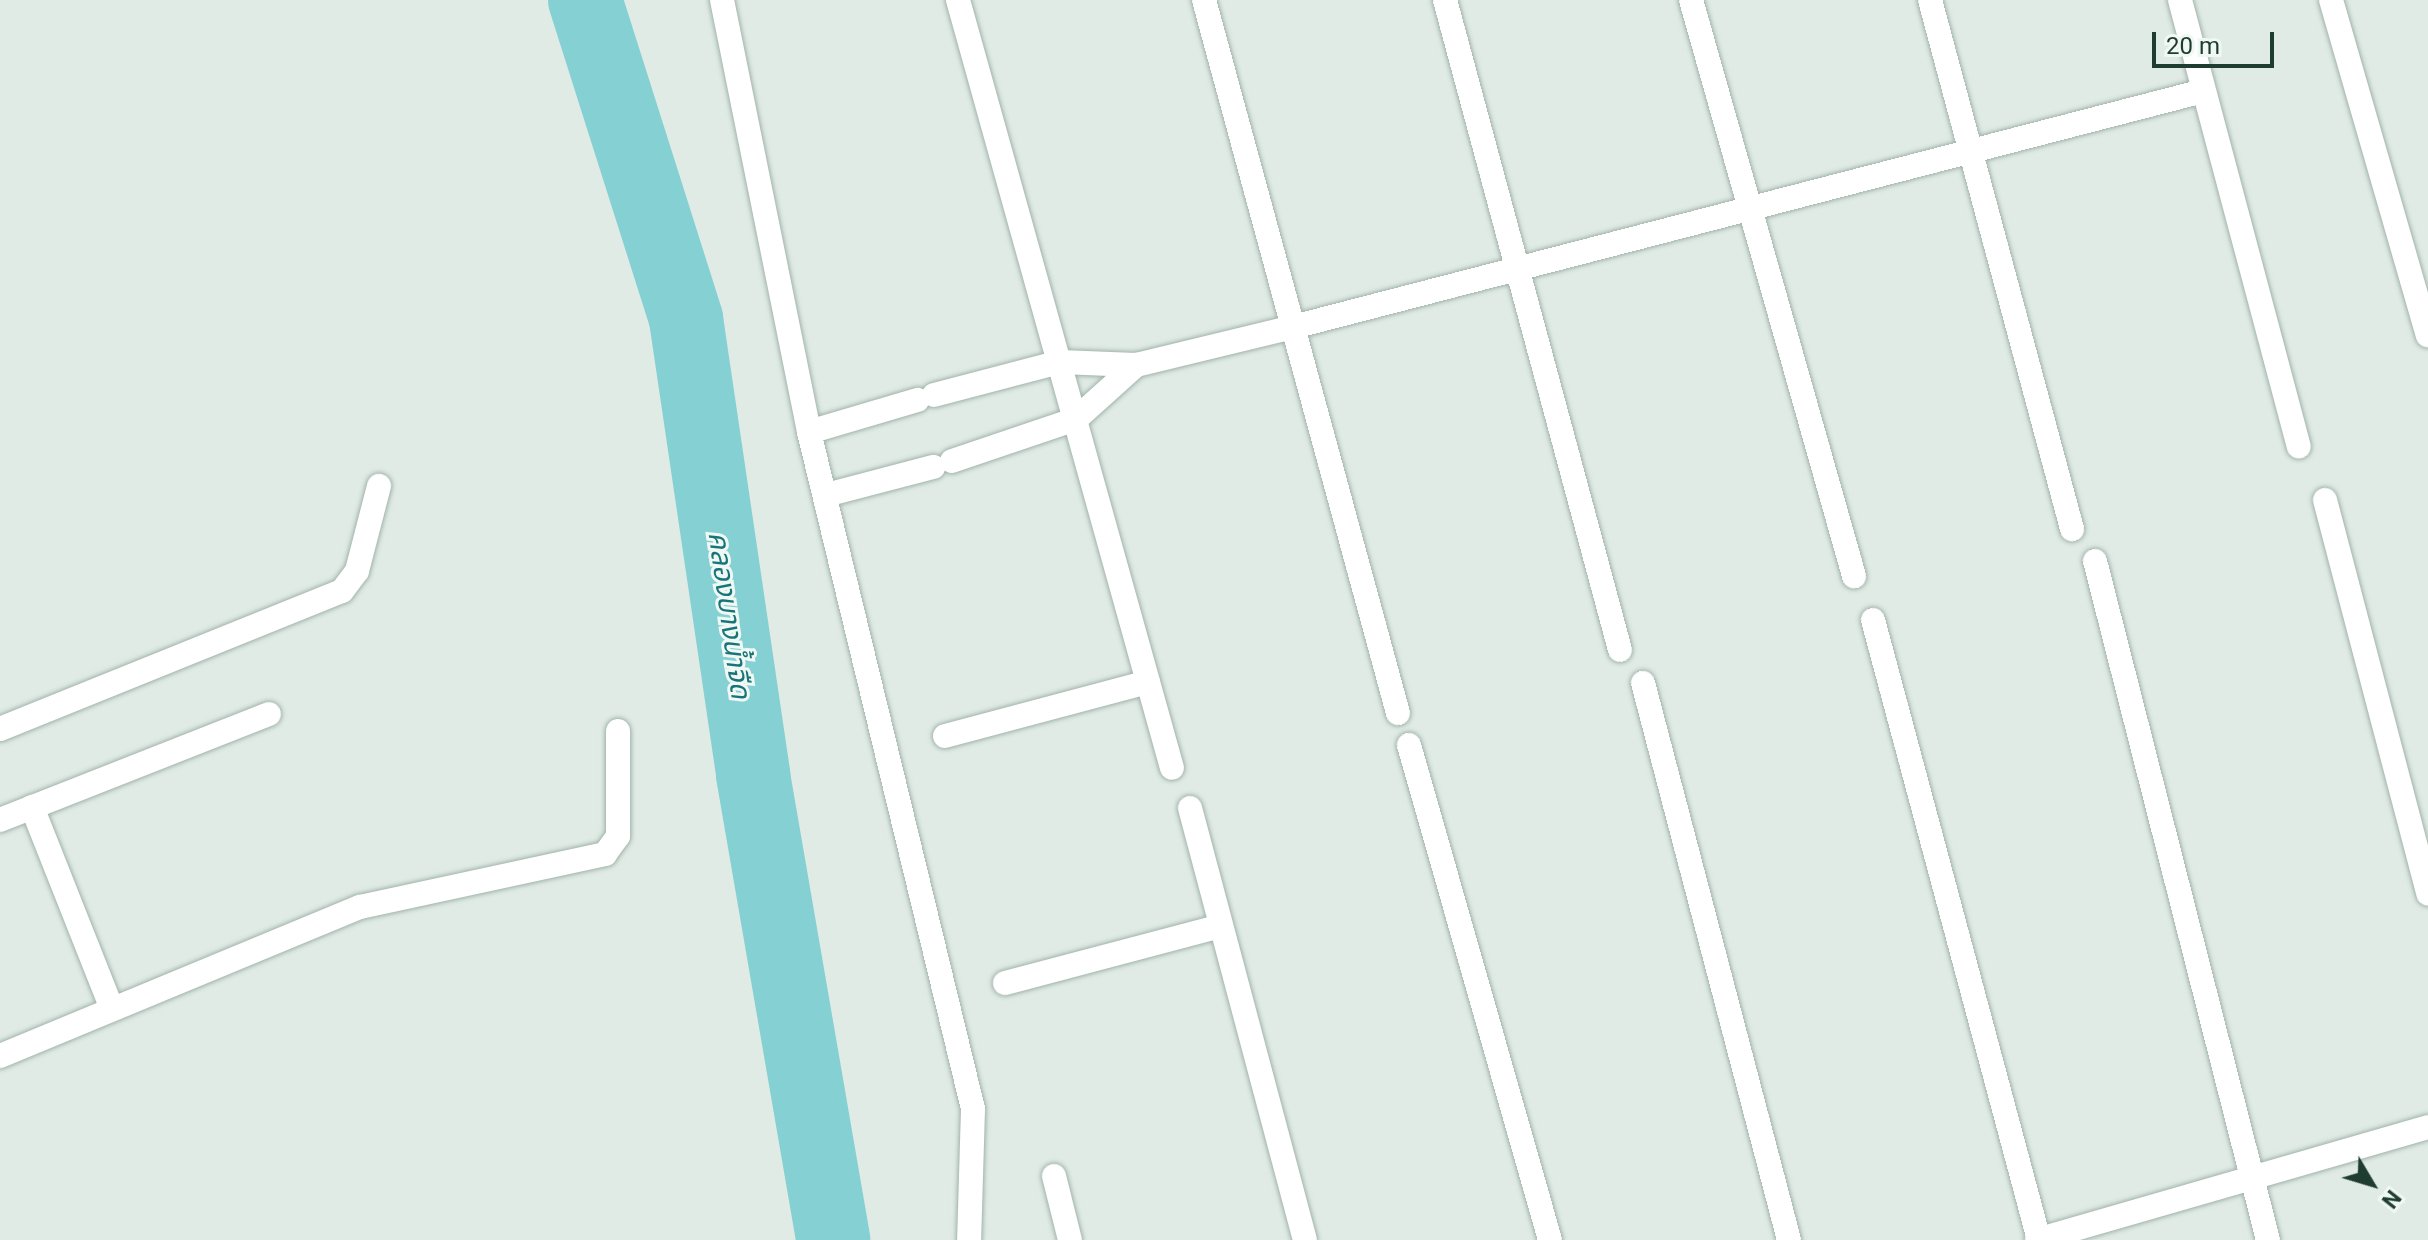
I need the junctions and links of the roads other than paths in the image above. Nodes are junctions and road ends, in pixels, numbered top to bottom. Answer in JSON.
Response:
{"nodes":[{"id":1,"x":722,"y":0,"type":"edge"},
{"id":2,"x":958,"y":0,"type":"edge"},
{"id":3,"x":1204,"y":0,"type":"edge"},
{"id":4,"x":1445,"y":0,"type":"edge"},
{"id":5,"x":1691,"y":0,"type":"edge"},
{"id":6,"x":1930,"y":0,"type":"edge"},
{"id":7,"x":2180,"y":0,"type":"edge"},
{"id":8,"x":2331,"y":0,"type":"edge"},
{"id":9,"x":2203,"y":91,"type":"junction"},
{"id":10,"x":1972,"y":152,"type":"junction"},
{"id":11,"x":1747,"y":212,"type":"junction"},
{"id":12,"x":1519,"y":273,"type":"junction"},
{"id":13,"x":1297,"y":326,"type":"junction"},
{"id":14,"x":2428,"y":335,"type":"edge"},
{"id":15,"x":1060,"y":362,"type":"junction"},
{"id":16,"x":1136,"y":365,"type":"junction"},
{"id":17,"x":1076,"y":419,"type":"junction"},
{"id":18,"x":809,"y":432,"type":"junction"},
{"id":19,"x":2299,"y":446,"type":"dead end"},
{"id":20,"x":379,"y":486,"type":"dead end"},
{"id":21,"x":826,"y":495,"type":"junction"},
{"id":22,"x":2325,"y":500,"type":"dead end"},
{"id":23,"x":2072,"y":529,"type":"dead end"},
{"id":24,"x":2095,"y":561,"type":"dead end"},
{"id":25,"x":1854,"y":576,"type":"dead end"},
{"id":26,"x":1873,"y":620,"type":"dead end"},
{"id":27,"x":1620,"y":650,"type":"dead end"},
{"id":28,"x":1148,"y":682,"type":"junction"},
{"id":29,"x":1643,"y":683,"type":"dead end"},
{"id":30,"x":1398,"y":713,"type":"dead end"},
{"id":31,"x":269,"y":714,"type":"dead end"},
{"id":32,"x":0,"y":729,"type":"edge"},
{"id":33,"x":618,"y":731,"type":"dead end"},
{"id":34,"x":945,"y":736,"type":"dead end"},
{"id":35,"x":1409,"y":745,"type":"dead end"},
{"id":36,"x":1172,"y":768,"type":"dead end"},
{"id":37,"x":32,"y":807,"type":"junction"},
{"id":38,"x":1190,"y":808,"type":"dead end"},
{"id":39,"x":0,"y":820,"type":"edge"},
{"id":40,"x":2428,"y":894,"type":"edge"},
{"id":41,"x":1217,"y":927,"type":"junction"},
{"id":42,"x":1005,"y":983,"type":"dead end"},
{"id":43,"x":112,"y":1009,"type":"junction"},
{"id":44,"x":0,"y":1056,"type":"edge"},
{"id":45,"x":2428,"y":1127,"type":"edge"},
{"id":46,"x":1054,"y":1176,"type":"dead end"},
{"id":47,"x":2251,"y":1179,"type":"junction"},
{"id":48,"x":969,"y":1240,"type":"edge"},
{"id":49,"x":1070,"y":1240,"type":"edge"},
{"id":50,"x":1305,"y":1240,"type":"edge"},
{"id":51,"x":1550,"y":1240,"type":"edge"},
{"id":52,"x":1789,"y":1240,"type":"edge"},
{"id":53,"x":2038,"y":1240,"type":"edge"},
{"id":54,"x":2268,"y":1240,"type":"edge"}],
"edges":[{"from":1,"to":18,"type":"street"},
{"from":2,"to":15,"type":"street"},
{"from":3,"to":13,"type":"street"},
{"from":4,"to":12,"type":"street"},
{"from":5,"to":11,"type":"street"},
{"from":6,"to":10,"type":"street"},
{"from":7,"to":9,"type":"street"},
{"from":8,"to":14,"type":"street"},
{"from":9,"to":10,"type":"street"},
{"from":9,"to":19,"type":"street"},
{"from":10,"to":11,"type":"street"},
{"from":10,"to":23,"type":"street"},
{"from":11,"to":12,"type":"street"},
{"from":11,"to":25,"type":"street"},
{"from":12,"to":13,"type":"street"},
{"from":12,"to":27,"type":"street"},
{"from":13,"to":16,"type":"street"},
{"from":13,"to":30,"type":"street"},
{"from":15,"to":16,"type":"street"},
{"from":15,"to":17,"type":"street"},
{"from":15,"to":18,"type":"street"},
{"from":16,"to":17,"type":"street"},
{"from":17,"to":21,"type":"street"},
{"from":17,"to":28,"type":"street"},
{"from":18,"to":21,"type":"street"},
{"from":20,"to":32,"type":"street"},
{"from":21,"to":48,"type":"street"},
{"from":22,"to":40,"type":"street"},
{"from":24,"to":47,"type":"street"},
{"from":26,"to":53,"type":"street"},
{"from":28,"to":34,"type":"street"},
{"from":28,"to":36,"type":"street"},
{"from":29,"to":52,"type":"street"},
{"from":31,"to":37,"type":"street"},
{"from":33,"to":43,"type":"street"},
{"from":35,"to":51,"type":"street"},
{"from":37,"to":39,"type":"street"},
{"from":37,"to":43,"type":"street"},
{"from":38,"to":41,"type":"street"},
{"from":41,"to":42,"type":"street"},
{"from":41,"to":50,"type":"street"},
{"from":43,"to":44,"type":"street"},
{"from":45,"to":47,"type":"street"},
{"from":46,"to":49,"type":"street"},
{"from":47,"to":53,"type":"street"},
{"from":47,"to":54,"type":"street"}]}
